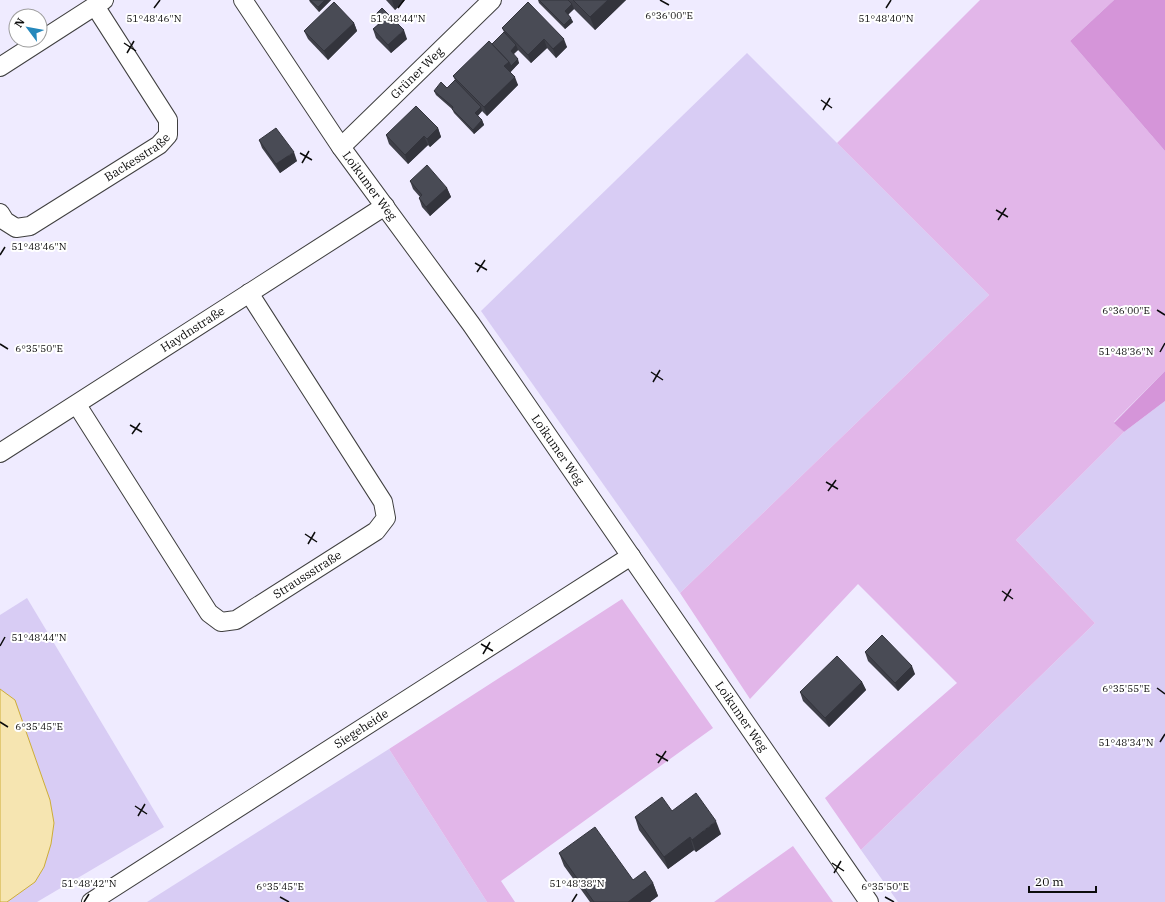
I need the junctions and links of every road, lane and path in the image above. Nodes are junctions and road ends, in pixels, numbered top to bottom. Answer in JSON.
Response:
{"nodes":[{"id":1,"x":243,"y":0,"type":"edge"},
{"id":2,"x":492,"y":0,"type":"edge"},
{"id":3,"x":100,"y":3,"type":"edge"},
{"id":4,"x":0,"y":67,"type":"edge"},
{"id":5,"x":341,"y":147,"type":"junction"},
{"id":6,"x":385,"y":206,"type":"junction"},
{"id":7,"x":0,"y":213,"type":"edge"},
{"id":8,"x":249,"y":293,"type":"junction"},
{"id":9,"x":77,"y":405,"type":"junction"},
{"id":10,"x":0,"y":453,"type":"edge"},
{"id":11,"x":631,"y":556,"type":"junction"},
{"id":12,"x":91,"y":902,"type":"edge"},
{"id":13,"x":869,"y":902,"type":"edge"}],
"edges":[{"from":1,"to":5,"type":"street","name":"Loikumer Weg"},
{"from":2,"to":5,"type":"street","name":"Grüner Weg"},
{"from":3,"to":4,"type":"street","name":"Backesstraße"},
{"from":3,"to":7,"type":"street","name":"Backesstraße"},
{"from":5,"to":6,"type":"street","name":"Loikumer Weg"},
{"from":6,"to":8,"type":"street","name":"Haydnstraße"},
{"from":6,"to":11,"type":"street","name":"Loikumer Weg"},
{"from":8,"to":9,"type":"street","name":"Haydnstraße"},
{"from":8,"to":9,"type":"street","name":"Straussstraße"},
{"from":9,"to":10,"type":"street","name":"Haydnstraße"},
{"from":11,"to":12,"type":"street","name":"Siegeheide"},
{"from":11,"to":13,"type":"street","name":"Loikumer Weg"}]}
